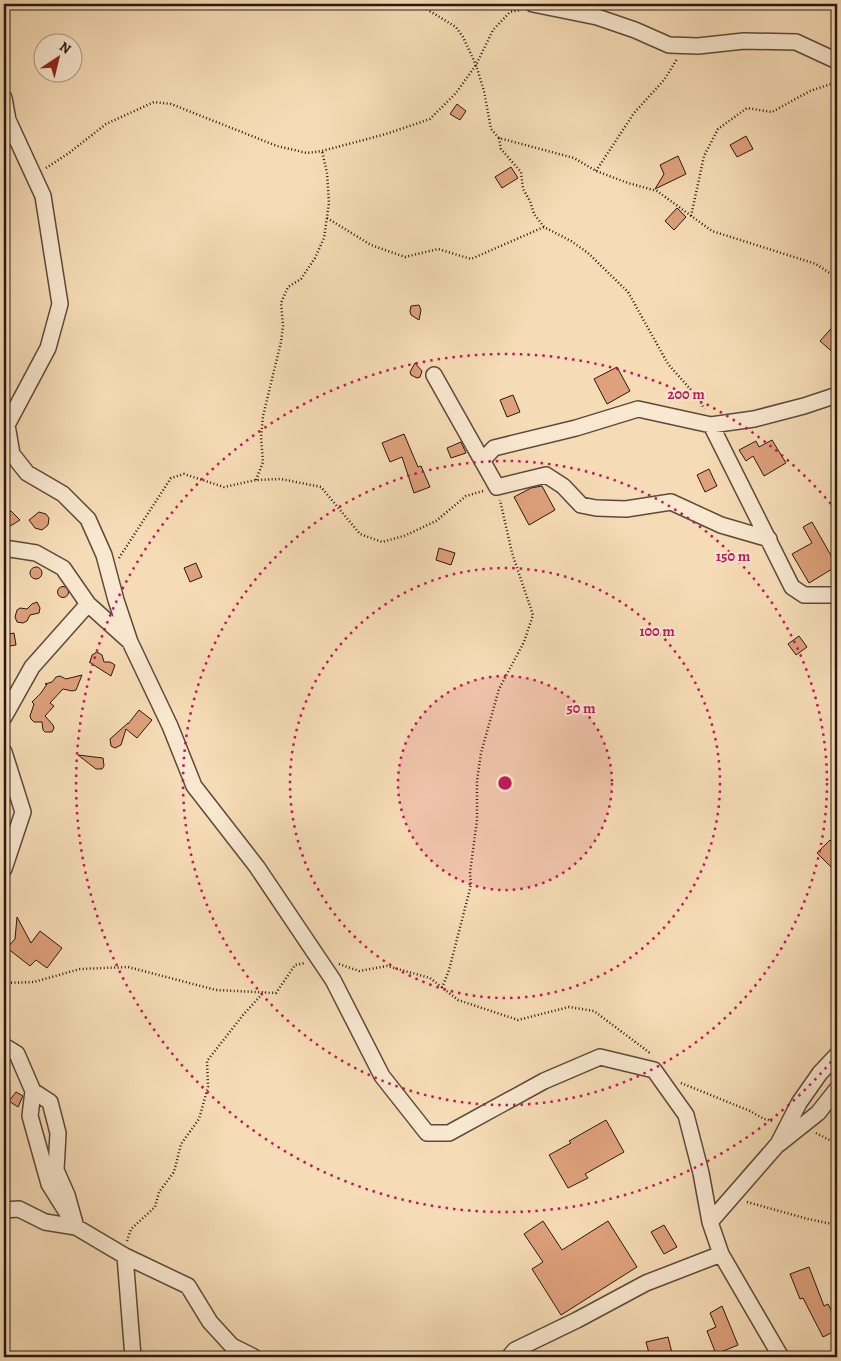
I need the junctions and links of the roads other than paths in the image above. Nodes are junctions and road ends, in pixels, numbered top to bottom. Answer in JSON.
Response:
{"nodes":[{"id":1,"x":540,"y":5,"type":"edge"},
{"id":2,"x":837,"y":61,"type":"edge"},
{"id":3,"x":4,"y":98,"type":"edge"},
{"id":4,"x":434,"y":375,"type":"dead end"},
{"id":5,"x":837,"y":395,"type":"edge"},
{"id":6,"x":712,"y":425,"type":"junction"},
{"id":7,"x":482,"y":461,"type":"junction"},
{"id":8,"x":769,"y":539,"type":"junction"},
{"id":9,"x":4,"y":548,"type":"edge"},
{"id":10,"x":837,"y":595,"type":"edge"},
{"id":11,"x":88,"y":604,"type":"junction"},
{"id":12,"x":130,"y":642,"type":"junction"},
{"id":13,"x":4,"y":717,"type":"edge"},
{"id":14,"x":4,"y":752,"type":"edge"},
{"id":15,"x":4,"y":869,"type":"edge"},
{"id":16,"x":4,"y":1046,"type":"edge"},
{"id":17,"x":837,"y":1055,"type":"edge"},
{"id":18,"x":837,"y":1089,"type":"edge"},
{"id":19,"x":33,"y":1091,"type":"junction"},
{"id":20,"x":55,"y":1122,"type":"junction"},
{"id":21,"x":794,"y":1125,"type":"junction"},
{"id":22,"x":39,"y":1149,"type":"junction"},
{"id":23,"x":4,"y":1210,"type":"edge"},
{"id":24,"x":710,"y":1222,"type":"junction"},
{"id":25,"x":76,"y":1227,"type":"junction"},
{"id":26,"x":721,"y":1254,"type":"junction"},
{"id":27,"x":125,"y":1256,"type":"junction"},
{"id":28,"x":133,"y":1357,"type":"edge"},
{"id":29,"x":254,"y":1357,"type":"edge"},
{"id":30,"x":509,"y":1357,"type":"edge"},
{"id":31,"x":781,"y":1357,"type":"edge"}],
"edges":[{"from":1,"to":2,"type":"street"},
{"from":3,"to":12,"type":"street"},
{"from":4,"to":7,"type":"street"},
{"from":5,"to":6,"type":"street"},
{"from":6,"to":7,"type":"street"},
{"from":6,"to":8,"type":"street"},
{"from":7,"to":8,"type":"street"},
{"from":8,"to":10,"type":"street"},
{"from":9,"to":11,"type":"street"},
{"from":11,"to":12,"type":"street"},
{"from":11,"to":13,"type":"street"},
{"from":12,"to":24,"type":"street"},
{"from":14,"to":15,"type":"street"},
{"from":16,"to":19,"type":"street"},
{"from":17,"to":21,"type":"street"},
{"from":18,"to":21,"type":"street"},
{"from":19,"to":20,"type":"street"},
{"from":19,"to":22,"type":"street"},
{"from":20,"to":22,"type":"street"},
{"from":20,"to":25,"type":"street"},
{"from":21,"to":24,"type":"street"},
{"from":22,"to":25,"type":"street"},
{"from":23,"to":25,"type":"street"},
{"from":24,"to":26,"type":"street"},
{"from":25,"to":27,"type":"street"},
{"from":26,"to":30,"type":"street"},
{"from":26,"to":31,"type":"street"},
{"from":27,"to":28,"type":"street"},
{"from":27,"to":29,"type":"street"}]}
